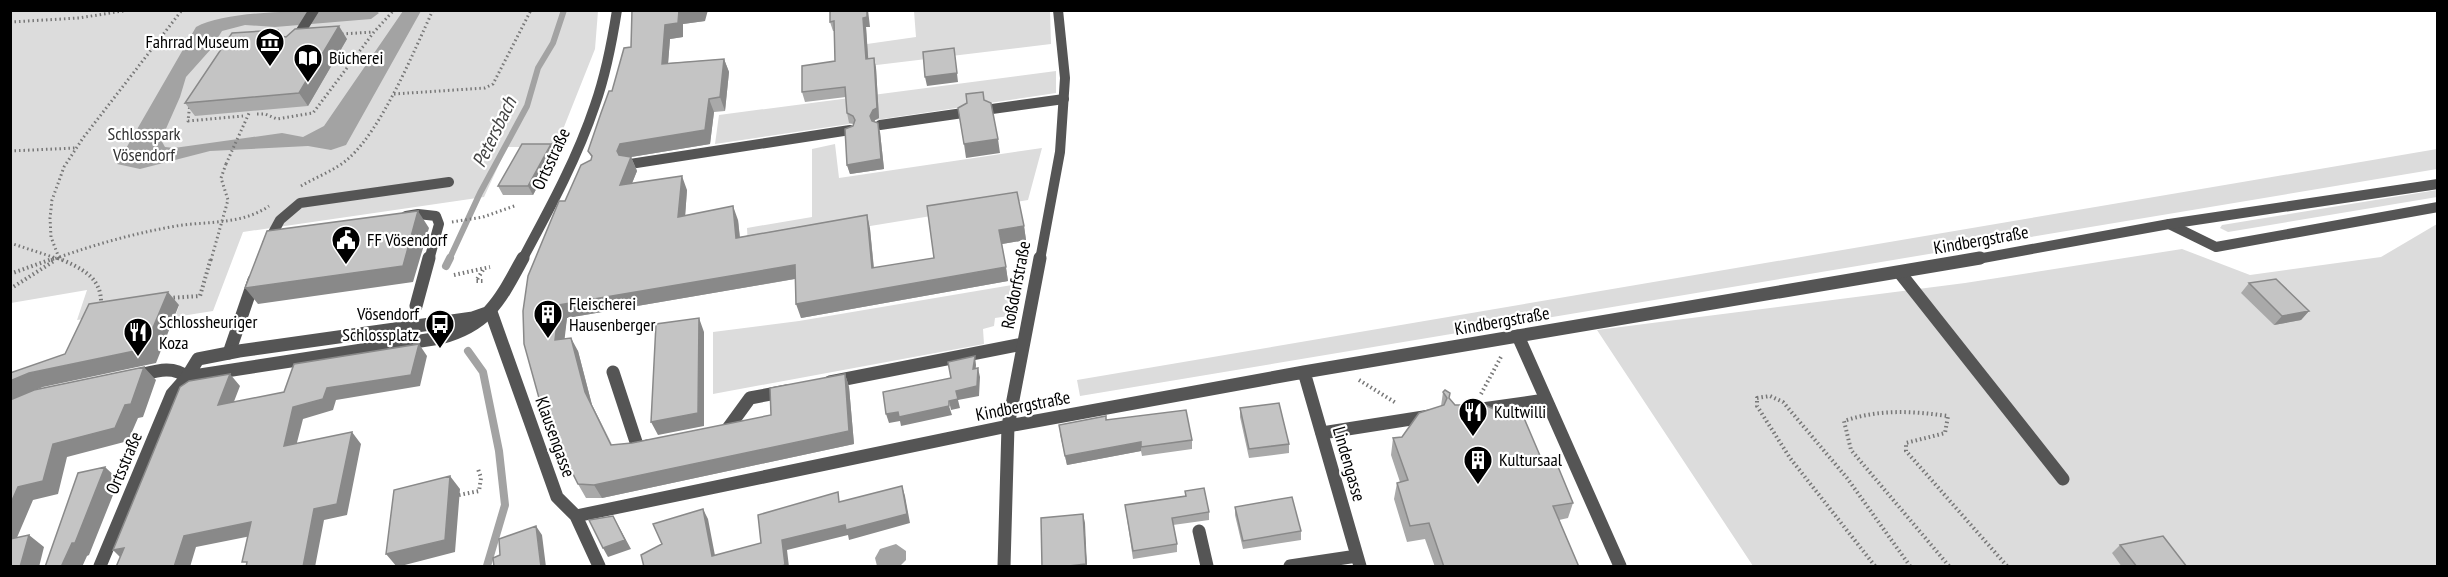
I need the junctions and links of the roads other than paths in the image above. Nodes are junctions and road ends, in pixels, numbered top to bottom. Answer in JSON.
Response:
{"nodes":[{"id":1,"x":314,"y":10,"type":"edge"},
{"id":2,"x":616,"y":10,"type":"edge"},
{"id":3,"x":1058,"y":10,"type":"edge"},
{"id":4,"x":294,"y":43,"type":"edge"},
{"id":5,"x":1064,"y":99,"type":"junction"},
{"id":6,"x":992,"y":109,"type":"edge"},
{"id":7,"x":963,"y":113,"type":"edge"},
{"id":8,"x":880,"y":125,"type":"edge"},
{"id":9,"x":850,"y":130,"type":"edge"},
{"id":10,"x":630,"y":165,"type":"edge"},
{"id":11,"x":583,"y":172,"type":"edge"},
{"id":12,"x":565,"y":175,"type":"junction"},
{"id":13,"x":449,"y":182,"type":"dead end"},
{"id":14,"x":2438,"y":184,"type":"edge"},
{"id":15,"x":2438,"y":207,"type":"edge"},
{"id":16,"x":395,"y":218,"type":"edge"},
{"id":17,"x":2169,"y":224,"type":"junction"},
{"id":18,"x":1900,"y":273,"type":"junction"},
{"id":19,"x":416,"y":306,"type":"dead end"},
{"id":20,"x":491,"y":312,"type":"junction"},
{"id":21,"x":1518,"y":336,"type":"junction"},
{"id":22,"x":1023,"y":344,"type":"junction"},
{"id":23,"x":229,"y":353,"type":"junction"},
{"id":24,"x":613,"y":372,"type":"dead end"},
{"id":25,"x":1304,"y":372,"type":"junction"},
{"id":26,"x":188,"y":378,"type":"junction"},
{"id":27,"x":122,"y":379,"type":"edge"},
{"id":28,"x":818,"y":385,"type":"edge"},
{"id":29,"x":795,"y":389,"type":"edge"},
{"id":30,"x":1545,"y":400,"type":"junction"},
{"id":31,"x":1468,"y":411,"type":"edge"},
{"id":32,"x":1435,"y":416,"type":"edge"},
{"id":33,"x":1008,"y":426,"type":"junction"},
{"id":34,"x":1322,"y":433,"type":"junction"},
{"id":35,"x":704,"y":435,"type":"edge"},
{"id":36,"x":660,"y":444,"type":"edge"},
{"id":37,"x":2063,"y":479,"type":"dead end"},
{"id":38,"x":576,"y":516,"type":"junction"},
{"id":39,"x":1199,"y":531,"type":"dead end"},
{"id":40,"x":1358,"y":561,"type":"edge"},
{"id":41,"x":100,"y":567,"type":"edge"},
{"id":42,"x":599,"y":567,"type":"edge"},
{"id":43,"x":1004,"y":567,"type":"edge"},
{"id":44,"x":1207,"y":567,"type":"edge"},
{"id":45,"x":1290,"y":567,"type":"edge"},
{"id":46,"x":1620,"y":567,"type":"edge"}],
"edges":[{"from":1,"to":4,"type":"street","bridge":true},
{"from":2,"to":12,"type":"street","name":"Ortsstraße"},
{"from":3,"to":5,"type":"street","name":"Roßdorfstraße"},
{"from":5,"to":6,"type":"street"},
{"from":5,"to":22,"type":"street","name":"Roßdorfstraße"},
{"from":7,"to":8,"type":"street"},
{"from":9,"to":10,"type":"street"},
{"from":11,"to":12,"type":"street"},
{"from":12,"to":20,"type":"street","name":"Ortsstraße"},
{"from":13,"to":23,"type":"street"},
{"from":14,"to":17,"type":"street","name":"Kindbergstraße"},
{"from":15,"to":17,"type":"street"},
{"from":16,"to":19,"type":"street"},
{"from":17,"to":18,"type":"street","name":"Kindbergstraße"},
{"from":18,"to":21,"type":"street","name":"Kindbergstraße"},
{"from":18,"to":37,"type":"street"},
{"from":20,"to":23,"type":"street","name":"Ortsstraße"},
{"from":20,"to":26,"type":"street","name":"Ortsstraße"},
{"from":20,"to":38,"type":"street","name":"Klausengasse"},
{"from":21,"to":25,"type":"street","name":"Kindbergstraße"},
{"from":21,"to":30,"type":"street"},
{"from":22,"to":28,"type":"street"},
{"from":22,"to":33,"type":"street","name":"Roßdorfstraße"},
{"from":23,"to":26,"type":"street","name":"Ortsstraße"},
{"from":24,"to":36,"type":"street"},
{"from":25,"to":33,"type":"street","name":"Kindbergstraße"},
{"from":25,"to":34,"type":"street","name":"Lindengasse"},
{"from":26,"to":27,"type":"street"},
{"from":26,"to":41,"type":"street","name":"Ortsstraße"},
{"from":29,"to":35,"type":"street"},
{"from":30,"to":31,"type":"street"},
{"from":30,"to":46,"type":"street"},
{"from":32,"to":34,"type":"street"},
{"from":33,"to":38,"type":"street","name":"Kindbergstraße"},
{"from":33,"to":43,"type":"street","name":"Roßdorfstraße"},
{"from":34,"to":40,"type":"street","name":"Lindengasse"},
{"from":38,"to":42,"type":"street","name":"Klausengasse"},
{"from":39,"to":44,"type":"street"},
{"from":40,"to":45,"type":"street"}]}
